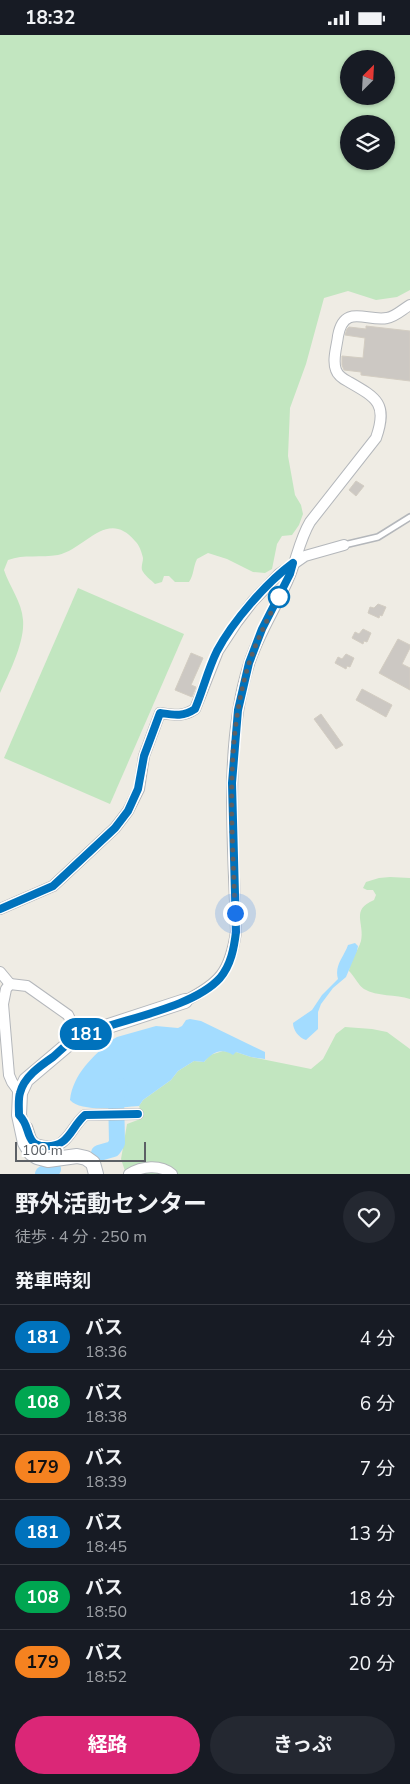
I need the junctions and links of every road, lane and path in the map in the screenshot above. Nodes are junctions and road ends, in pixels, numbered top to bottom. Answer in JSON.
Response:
{"nodes":[{"id":1,"x":410,"y":305,"type":"edge"},
{"id":2,"x":410,"y":517,"type":"edge"},
{"id":3,"x":344,"y":545,"type":"joint"},
{"id":4,"x":293,"y":563,"type":"junction"},
{"id":5,"x":0,"y":909,"type":"edge"},
{"id":6,"x":0,"y":972,"type":"edge"},
{"id":7,"x":10,"y":984,"type":"junction"},
{"id":8,"x":185,"y":1001,"type":"joint"},
{"id":9,"x":78,"y":1036,"type":"junction"},
{"id":10,"x":20,"y":1093,"type":"junction"},
{"id":11,"x":138,"y":1114,"type":"dead end"},
{"id":12,"x":19,"y":1115,"type":"junction"},
{"id":13,"x":96,"y":1174,"type":"edge"},
{"id":14,"x":129,"y":1174,"type":"edge"},
{"id":15,"x":172,"y":1174,"type":"edge"}],
"edges":[{"from":1,"to":4,"type":"street"},
{"from":2,"to":3,"type":"lane"},
{"from":3,"to":4,"type":"street"},
{"from":4,"to":5,"type":"street"},
{"from":4,"to":8,"type":"street"},
{"from":6,"to":7,"type":"street"},
{"from":7,"to":9,"type":"street"},
{"from":7,"to":10,"type":"street"},
{"from":8,"to":9,"type":"street"},
{"from":9,"to":10,"type":"street"},
{"from":10,"to":12,"type":"street"},
{"from":11,"to":12,"type":"street"},
{"from":12,"to":13,"type":"street"},
{"from":14,"to":15,"type":"street"}]}
